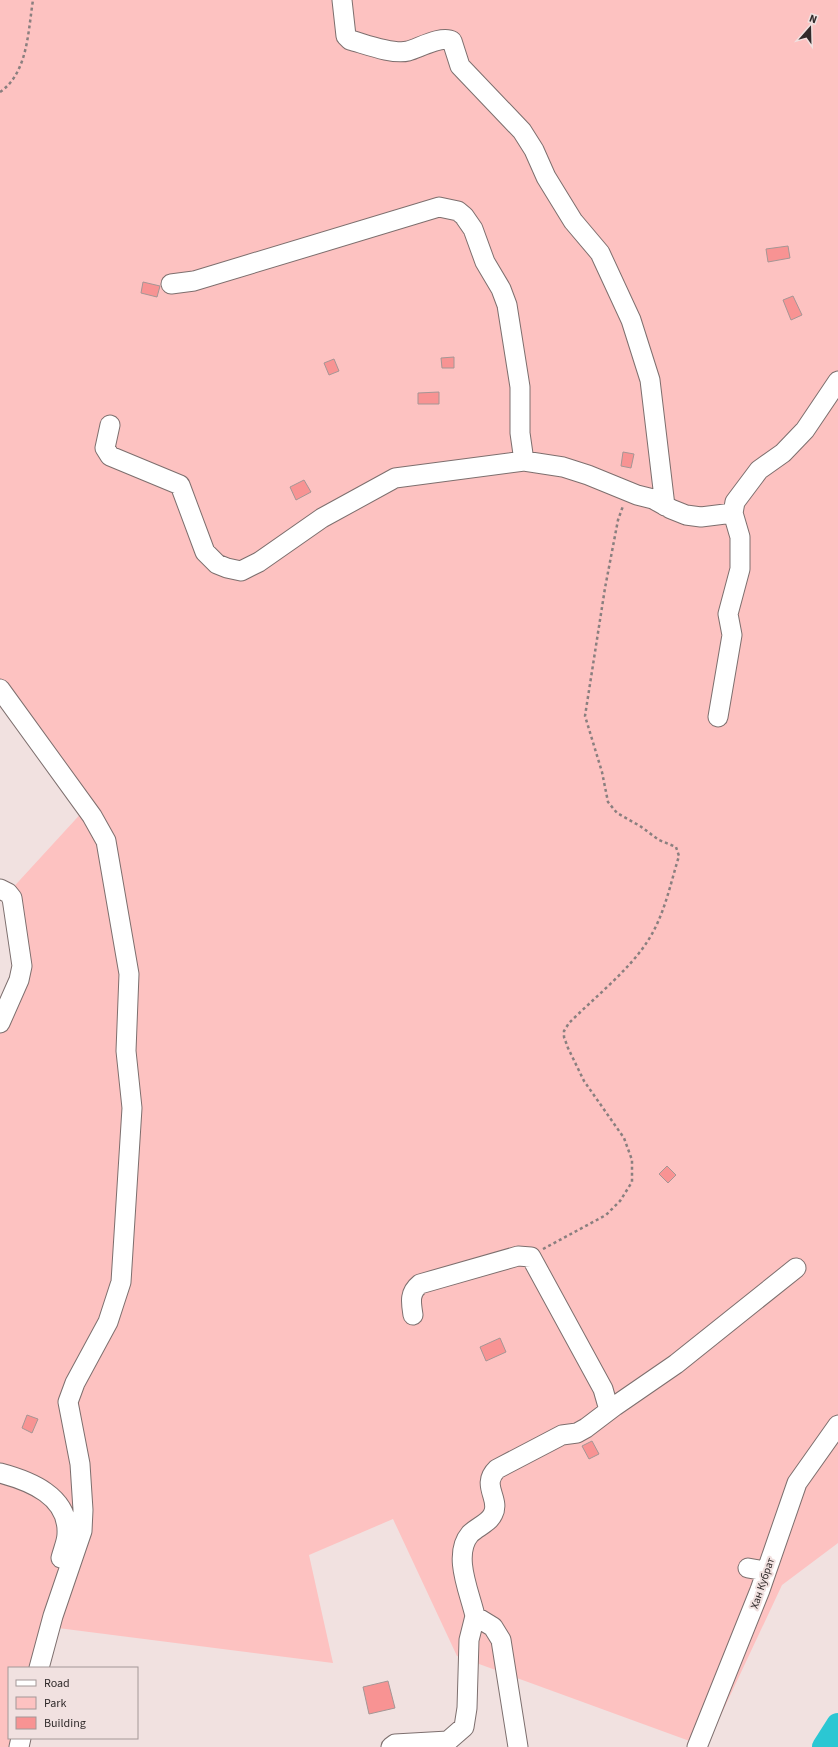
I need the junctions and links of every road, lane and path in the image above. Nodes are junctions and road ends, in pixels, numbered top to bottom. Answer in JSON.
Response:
{"nodes":[{"id":1,"x":33,"y":0,"type":"edge"},
{"id":2,"x":342,"y":0,"type":"edge"},
{"id":3,"x":0,"y":92,"type":"edge"},
{"id":4,"x":171,"y":284,"type":"dead end"},
{"id":5,"x":838,"y":381,"type":"edge"},
{"id":6,"x":110,"y":425,"type":"dead end"},
{"id":7,"x":524,"y":461,"type":"junction"},
{"id":8,"x":629,"y":492,"type":"junction"},
{"id":9,"x":665,"y":506,"type":"junction"},
{"id":10,"x":733,"y":513,"type":"junction"},
{"id":11,"x":0,"y":689,"type":"edge"},
{"id":12,"x":718,"y":717,"type":"dead end"},
{"id":13,"x":0,"y":890,"type":"edge"},
{"id":14,"x":0,"y":1023,"type":"edge"},
{"id":15,"x":531,"y":1257,"type":"junction"},
{"id":16,"x":796,"y":1268,"type":"dead end"},
{"id":17,"x":413,"y":1315,"type":"dead end"},
{"id":18,"x":609,"y":1410,"type":"junction"},
{"id":19,"x":838,"y":1425,"type":"edge"},
{"id":20,"x":0,"y":1473,"type":"edge"},
{"id":21,"x":53,"y":1616,"type":"junction"},
{"id":22,"x":475,"y":1616,"type":"junction"},
{"id":23,"x":40,"y":1667,"type":"edge"},
{"id":24,"x":391,"y":1747,"type":"edge"},
{"id":25,"x":518,"y":1747,"type":"edge"},
{"id":26,"x":697,"y":1747,"type":"edge"}],
"edges":[{"from":1,"to":3,"type":"path"},
{"from":2,"to":9,"type":"street"},
{"from":4,"to":7,"type":"street"},
{"from":5,"to":10,"type":"street"},
{"from":6,"to":7,"type":"street"},
{"from":7,"to":8,"type":"street"},
{"from":8,"to":9,"type":"street"},
{"from":8,"to":15,"type":"path"},
{"from":9,"to":10,"type":"street"},
{"from":10,"to":12,"type":"street"},
{"from":11,"to":21,"type":"street"},
{"from":13,"to":14,"type":"street"},
{"from":15,"to":17,"type":"street"},
{"from":15,"to":18,"type":"street"},
{"from":16,"to":18,"type":"street"},
{"from":18,"to":22,"type":"street"},
{"from":19,"to":26,"type":"street","name":"Хан Кубрат"},
{"from":20,"to":21,"type":"street"},
{"from":21,"to":23,"type":"street"},
{"from":22,"to":24,"type":"street"},
{"from":22,"to":25,"type":"street"}]}
